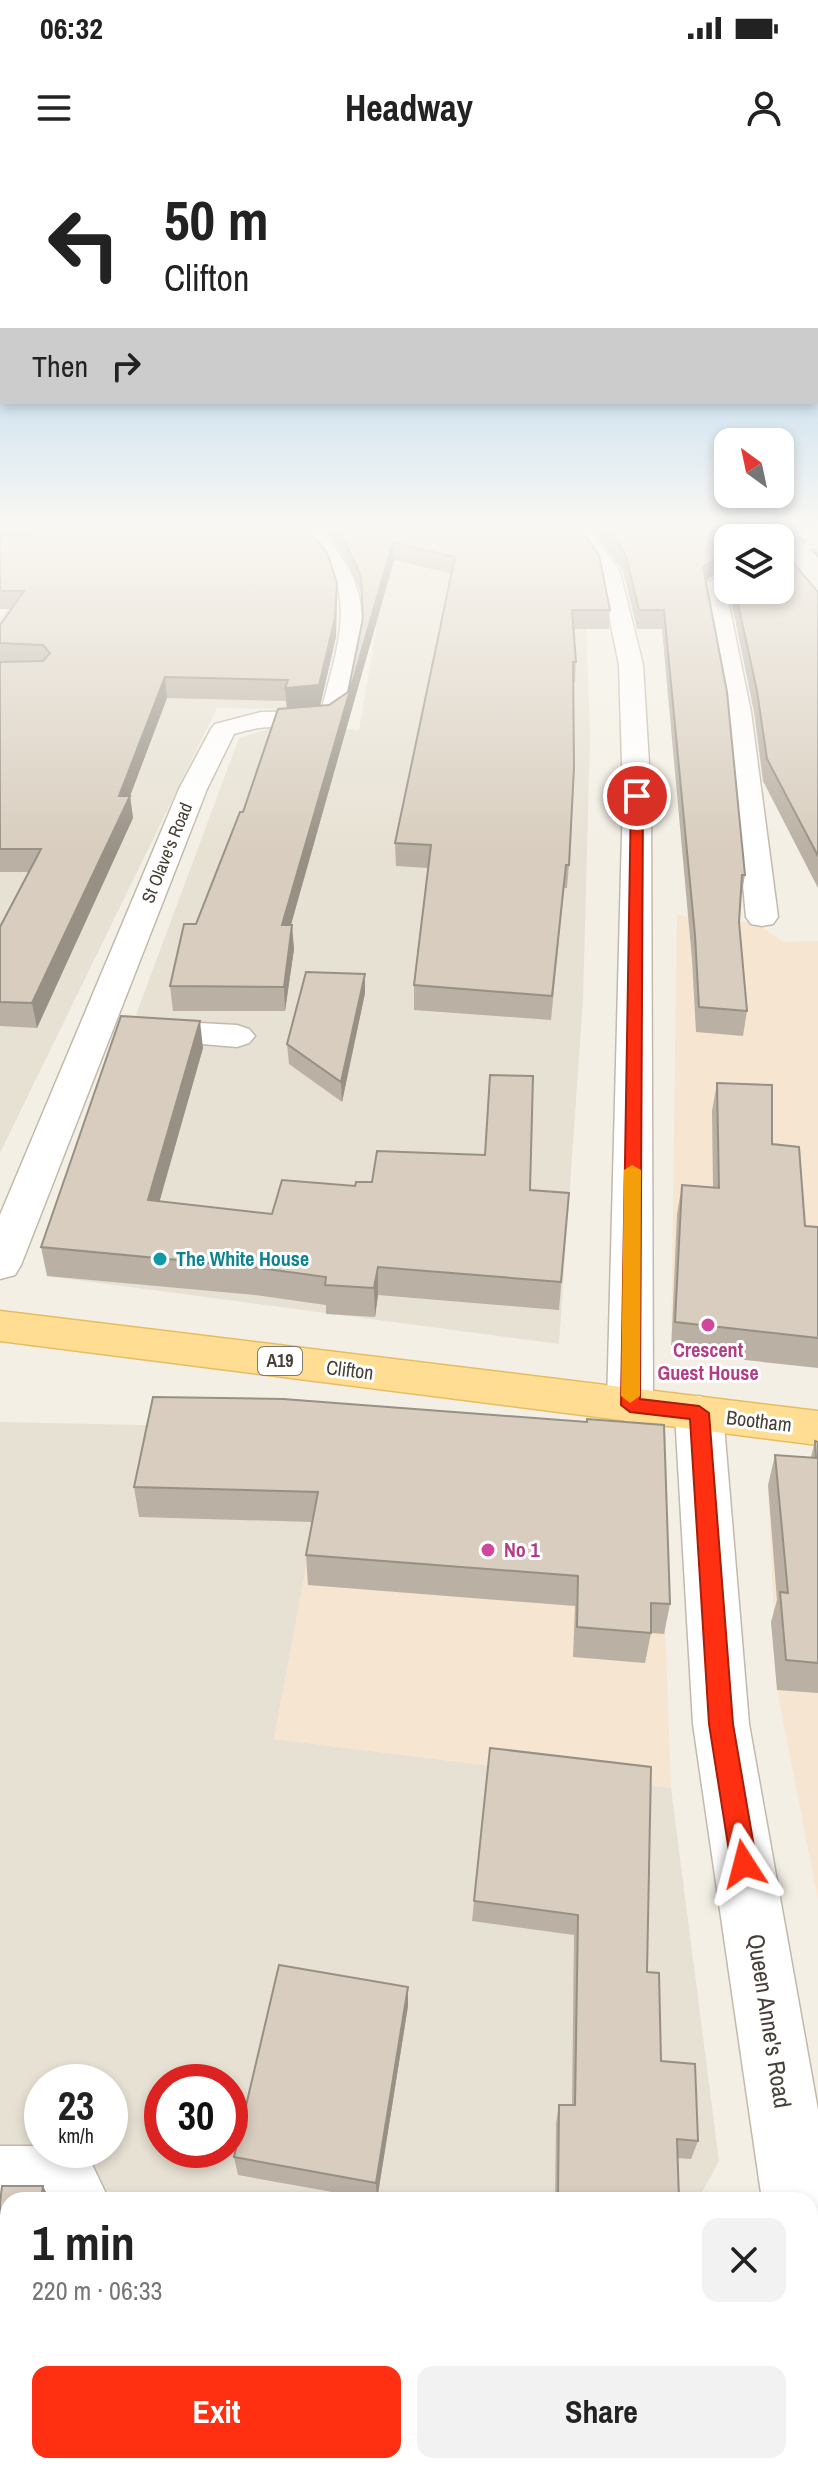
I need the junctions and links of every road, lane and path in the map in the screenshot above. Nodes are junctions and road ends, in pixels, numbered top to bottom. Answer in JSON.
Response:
{"nodes":[{"id":1,"x":348,"y":638,"type":"edge"},
{"id":2,"x":625,"y":638,"type":"edge"},
{"id":3,"x":724,"y":638,"type":"edge"},
{"id":4,"x":762,"y":917,"type":"dead end"},
{"id":5,"x":97,"y":1028,"type":"junction"},
{"id":6,"x":237,"y":1036,"type":"dead end"},
{"id":7,"x":0,"y":1265,"type":"edge"},
{"id":8,"x":0,"y":1326,"type":"edge"},
{"id":9,"x":630,"y":1405,"type":"junction"},
{"id":10,"x":699,"y":1413,"type":"junction"},
{"id":11,"x":818,"y":1428,"type":"edge"},
{"id":12,"x":0,"y":2182,"type":"edge"},
{"id":13,"x":69,"y":2192,"type":"edge"},
{"id":14,"x":797,"y":2192,"type":"edge"},
{"id":15,"x":818,"y":2316,"type":"edge"},
{"id":16,"x":818,"y":2323,"type":"edge"}],
"edges":[{"from":1,"to":5,"type":"street","name":"St Olave's Road"},
{"from":2,"to":9,"type":"street"},
{"from":3,"to":4,"type":"street"},
{"from":5,"to":6,"type":"street"},
{"from":5,"to":7,"type":"street","name":"St Olave's Road"},
{"from":8,"to":9,"type":"main road","name":"Clifton","number":"A19"},
{"from":9,"to":10,"type":"main road","name":"Clifton","number":"A19"},
{"from":10,"to":11,"type":"main road","name":"Bootham","number":"A19"},
{"from":10,"to":14,"type":"street","name":"Queen Anne's Road"},
{"from":12,"to":13,"type":"street"},
{"from":15,"to":16,"type":"street"}]}
